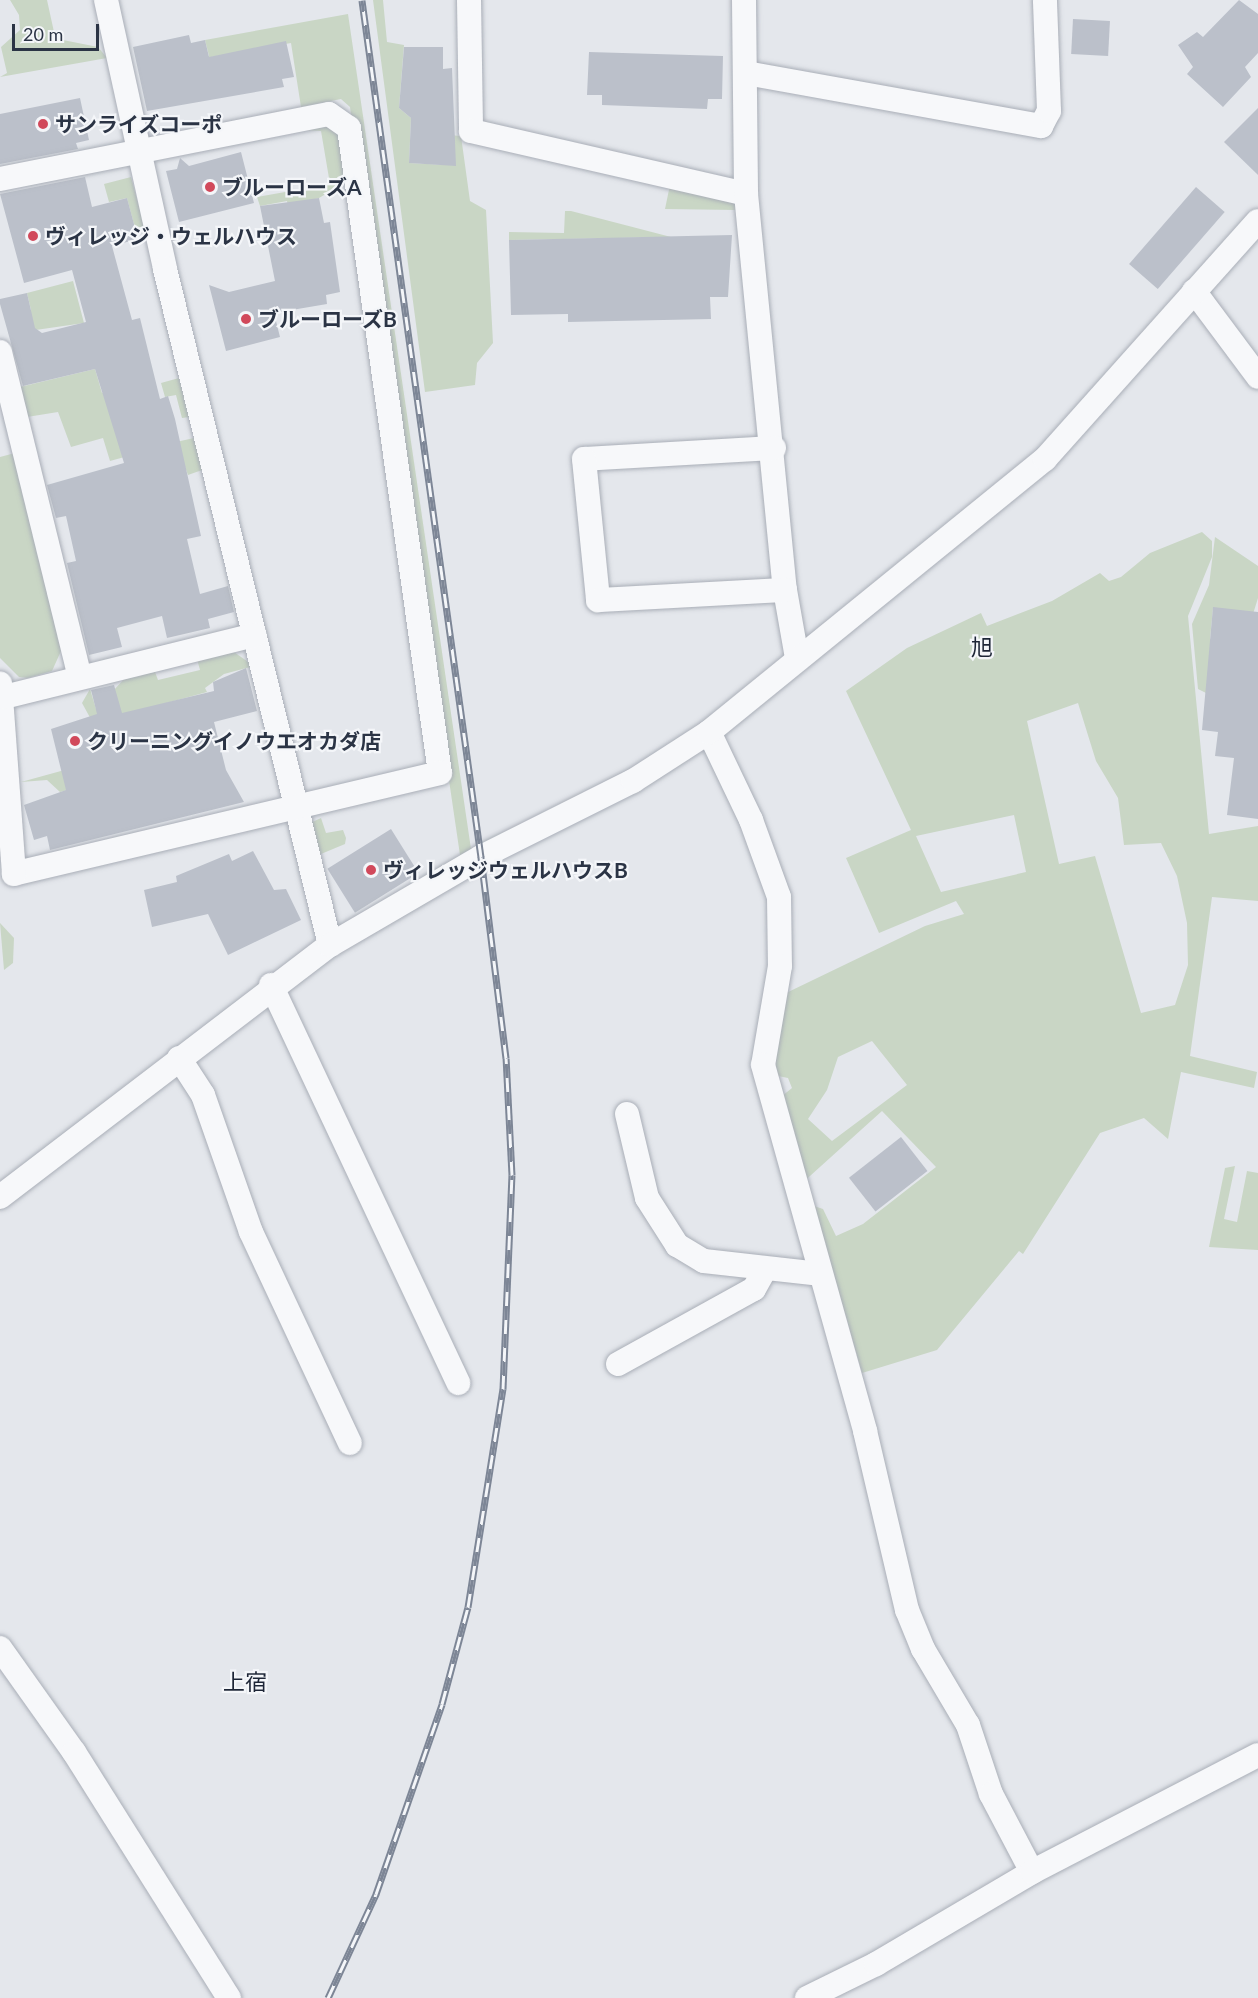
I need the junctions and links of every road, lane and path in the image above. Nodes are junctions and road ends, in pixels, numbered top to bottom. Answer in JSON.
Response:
{"nodes":[{"id":1,"x":106,"y":0,"type":"edge"},
{"id":2,"x":470,"y":0,"type":"edge"},
{"id":3,"x":744,"y":0,"type":"edge"},
{"id":4,"x":1045,"y":0,"type":"edge"},
{"id":5,"x":746,"y":73,"type":"junction"},
{"id":6,"x":137,"y":150,"type":"junction"},
{"id":7,"x":0,"y":180,"type":"edge"},
{"id":8,"x":746,"y":194,"type":"junction"},
{"id":9,"x":1258,"y":221,"type":"edge"},
{"id":10,"x":1194,"y":291,"type":"junction"},
{"id":11,"x":0,"y":352,"type":"edge"},
{"id":12,"x":1258,"y":377,"type":"edge"},
{"id":13,"x":774,"y":448,"type":"junction"},
{"id":14,"x":785,"y":590,"type":"junction"},
{"id":15,"x":254,"y":635,"type":"junction"},
{"id":16,"x":797,"y":658,"type":"junction"},
{"id":17,"x":80,"y":677,"type":"junction"},
{"id":18,"x":2,"y":690,"type":"edge"},
{"id":19,"x":709,"y":732,"type":"junction"},
{"id":20,"x":296,"y":805,"type":"junction"},
{"id":21,"x":330,"y":945,"type":"junction"},
{"id":22,"x":271,"y":985,"type":"junction"},
{"id":23,"x":179,"y":1058,"type":"junction"},
{"id":24,"x":627,"y":1114,"type":"dead end"},
{"id":25,"x":0,"y":1197,"type":"edge"},
{"id":26,"x":765,"y":1269,"type":"junction"},
{"id":27,"x":819,"y":1274,"type":"junction"},
{"id":28,"x":618,"y":1364,"type":"dead end"},
{"id":29,"x":458,"y":1383,"type":"dead end"},
{"id":30,"x":350,"y":1443,"type":"dead end"},
{"id":31,"x":0,"y":1648,"type":"edge"},
{"id":32,"x":1258,"y":1755,"type":"edge"},
{"id":33,"x":1032,"y":1872,"type":"junction"},
{"id":34,"x":221,"y":1996,"type":"edge"},
{"id":35,"x":807,"y":1998,"type":"edge"}],
"edges":[{"from":1,"to":6,"type":"street"},
{"from":2,"to":8,"type":"street"},
{"from":3,"to":5,"type":"street"},
{"from":4,"to":5,"type":"street"},
{"from":5,"to":8,"type":"street"},
{"from":6,"to":7,"type":"street"},
{"from":6,"to":15,"type":"street"},
{"from":6,"to":20,"type":"street"},
{"from":8,"to":13,"type":"street"},
{"from":9,"to":10,"type":"street"},
{"from":10,"to":12,"type":"street"},
{"from":10,"to":16,"type":"street"},
{"from":11,"to":17,"type":"street"},
{"from":13,"to":14,"type":"street"},
{"from":13,"to":14,"type":"street"},
{"from":14,"to":16,"type":"street"},
{"from":15,"to":17,"type":"street"},
{"from":15,"to":20,"type":"street"},
{"from":16,"to":19,"type":"street"},
{"from":17,"to":18,"type":"street"},
{"from":18,"to":20,"type":"street"},
{"from":19,"to":21,"type":"street"},
{"from":19,"to":27,"type":"street"},
{"from":20,"to":21,"type":"street"},
{"from":21,"to":22,"type":"street"},
{"from":22,"to":23,"type":"street"},
{"from":22,"to":29,"type":"street"},
{"from":23,"to":25,"type":"street"},
{"from":23,"to":30,"type":"street"},
{"from":24,"to":26,"type":"street"},
{"from":26,"to":27,"type":"street"},
{"from":26,"to":28,"type":"street"},
{"from":27,"to":33,"type":"street"},
{"from":31,"to":34,"type":"street"},
{"from":32,"to":33,"type":"street"},
{"from":33,"to":35,"type":"street"}]}
